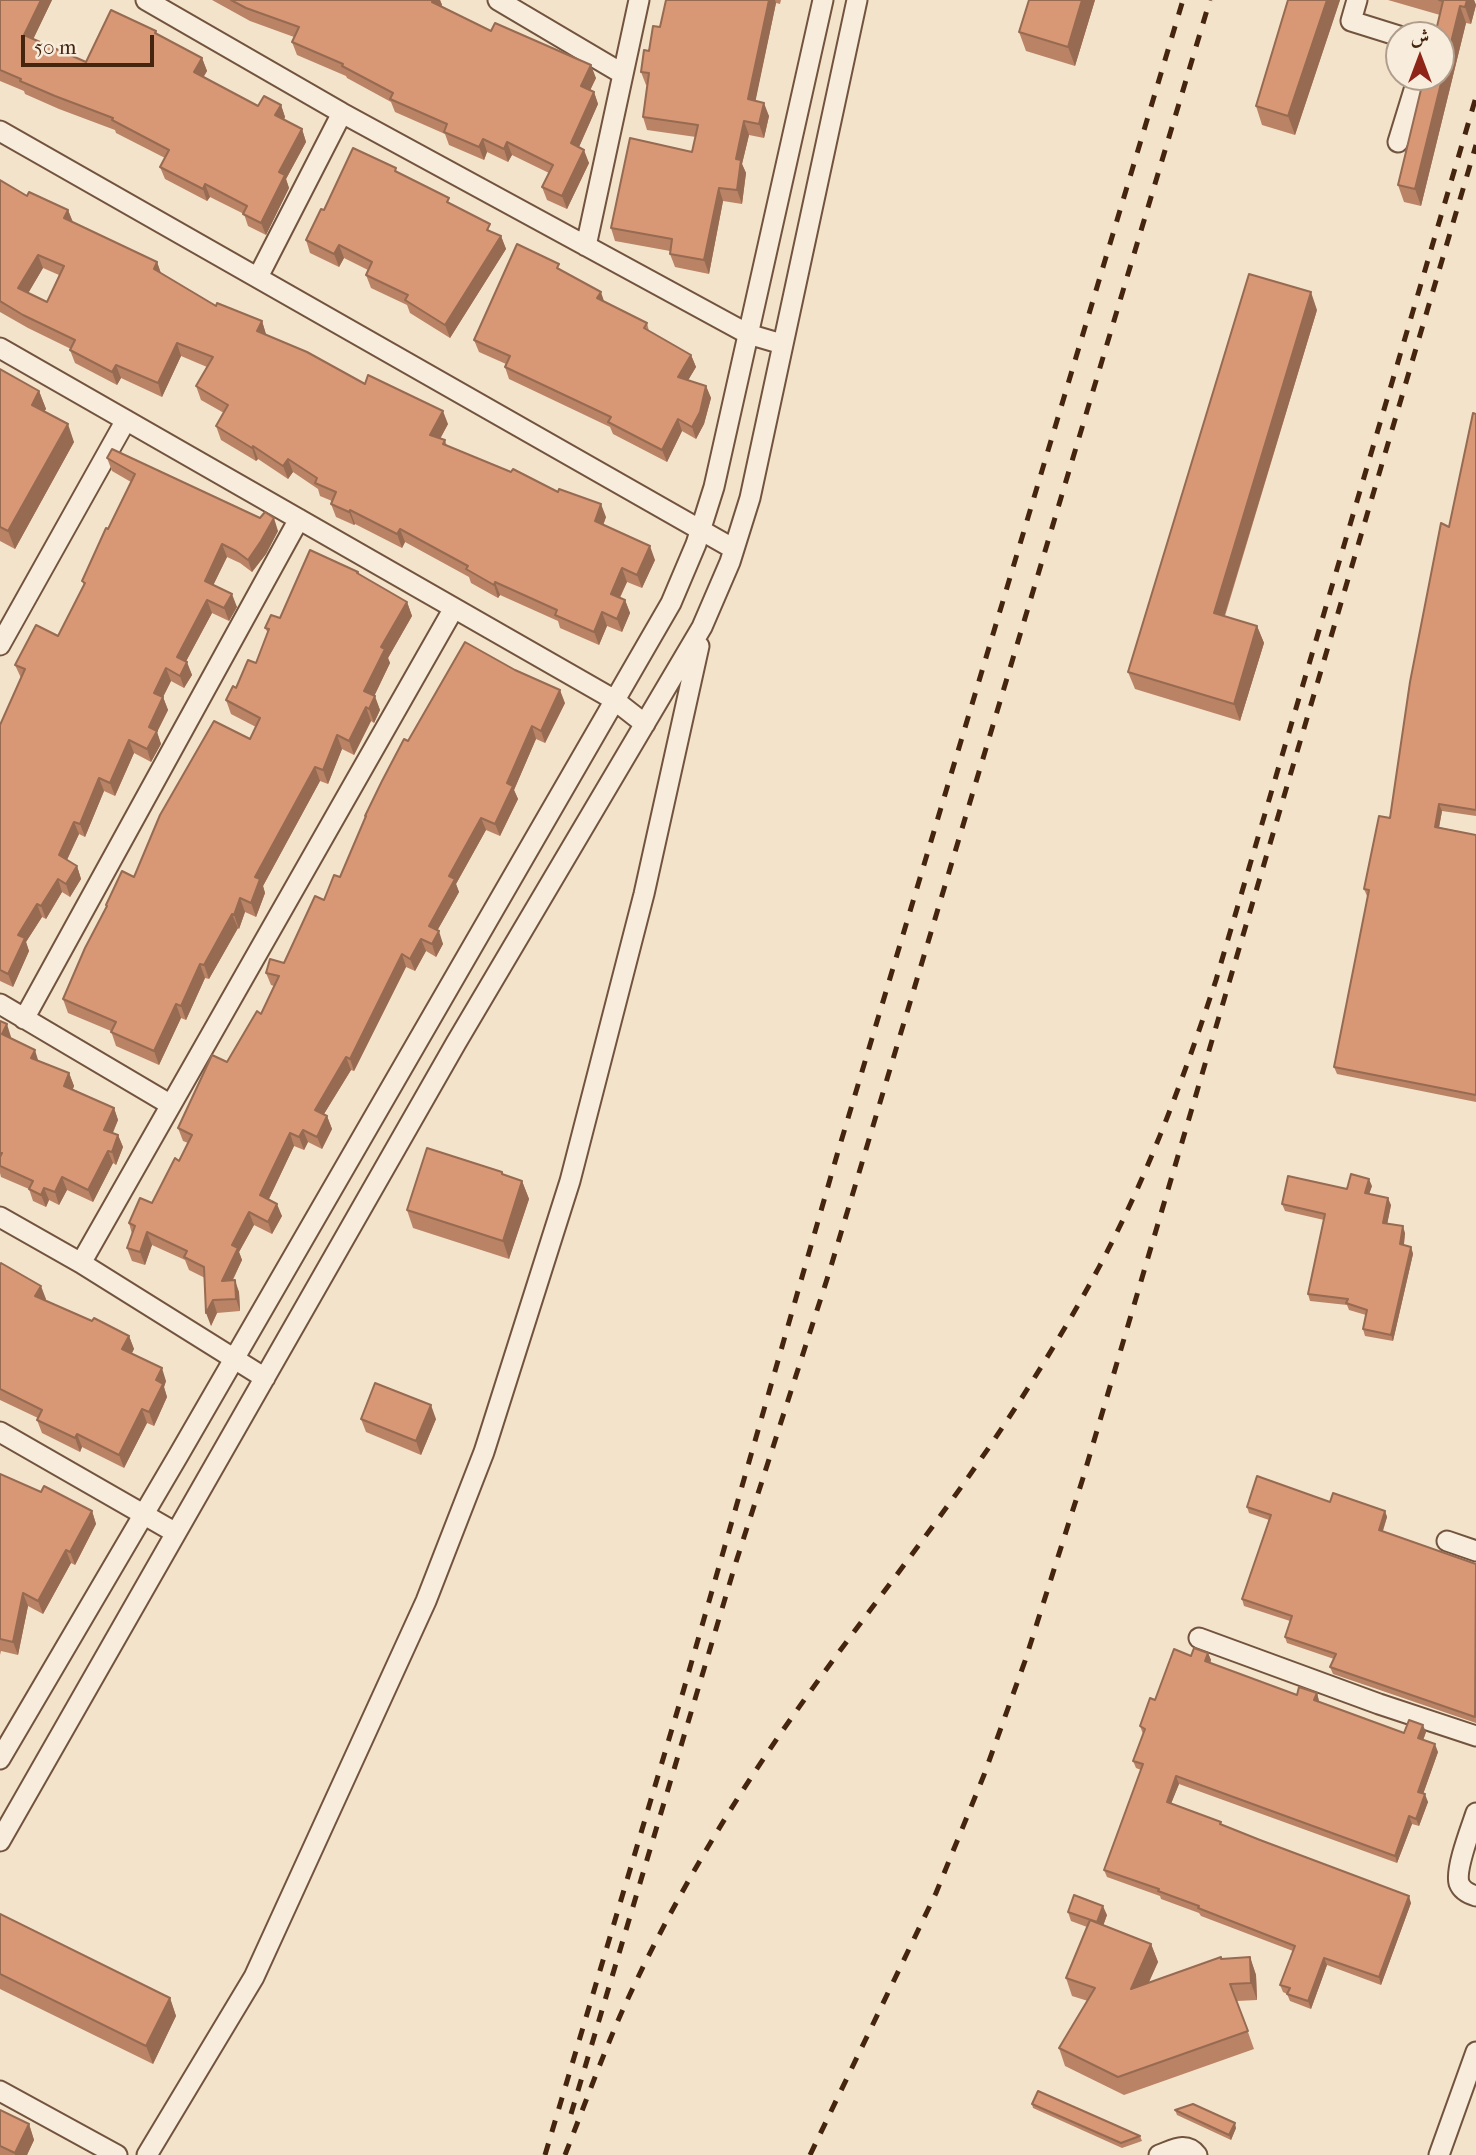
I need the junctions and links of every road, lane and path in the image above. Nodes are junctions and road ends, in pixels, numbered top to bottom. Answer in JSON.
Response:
{"nodes":[{"id":1,"x":146,"y":0,"type":"edge"},
{"id":2,"x":498,"y":0,"type":"edge"},
{"id":3,"x":639,"y":0,"type":"edge"},
{"id":4,"x":823,"y":0,"type":"edge"},
{"id":5,"x":857,"y":0,"type":"edge"},
{"id":6,"x":1357,"y":0,"type":"edge"},
{"id":7,"x":1385,"y":32,"type":"edge"},
{"id":8,"x":623,"y":74,"type":"junction"},
{"id":9,"x":1414,"y":91,"type":"edge"},
{"id":10,"x":342,"y":113,"type":"junction"},
{"id":11,"x":0,"y":131,"type":"edge"},
{"id":12,"x":1398,"y":142,"type":"dead end"},
{"id":13,"x":586,"y":246,"type":"junction"},
{"id":14,"x":258,"y":277,"type":"junction"},
{"id":15,"x":748,"y":334,"type":"junction"},
{"id":16,"x":782,"y":344,"type":"junction"},
{"id":17,"x":0,"y":348,"type":"edge"},
{"id":18,"x":126,"y":420,"type":"junction"},
{"id":19,"x":299,"y":519,"type":"junction"},
{"id":20,"x":701,"y":528,"type":"junction"},
{"id":21,"x":734,"y":549,"type":"junction"},
{"id":22,"x":454,"y":608,"type":"junction"},
{"id":23,"x":702,"y":627,"type":"junction"},
{"id":24,"x":0,"y":645,"type":"edge"},
{"id":25,"x":613,"y":699,"type":"junction"},
{"id":26,"x":645,"y":724,"type":"junction"},
{"id":27,"x":0,"y":1004,"type":"edge"},
{"id":28,"x":24,"y":1019,"type":"junction"},
{"id":29,"x":171,"y":1105,"type":"junction"},
{"id":30,"x":0,"y":1217,"type":"edge"},
{"id":31,"x":81,"y":1263,"type":"junction"},
{"id":32,"x":234,"y":1358,"type":"junction"},
{"id":33,"x":265,"y":1378,"type":"junction"},
{"id":34,"x":0,"y":1432,"type":"edge"},
{"id":35,"x":144,"y":1513,"type":"junction"},
{"id":36,"x":176,"y":1532,"type":"junction"},
{"id":37,"x":1447,"y":1541,"type":"dead end"},
{"id":38,"x":1476,"y":1551,"type":"edge"},
{"id":39,"x":1199,"y":1638,"type":"dead end"},
{"id":40,"x":1476,"y":1736,"type":"edge"},
{"id":41,"x":0,"y":1759,"type":"edge"},
{"id":42,"x":1476,"y":1813,"type":"edge"},
{"id":43,"x":0,"y":1841,"type":"edge"},
{"id":44,"x":1476,"y":1896,"type":"edge"},
{"id":45,"x":1476,"y":2052,"type":"edge"},
{"id":46,"x":0,"y":2091,"type":"edge"},
{"id":47,"x":117,"y":2155,"type":"edge"},
{"id":48,"x":147,"y":2155,"type":"edge"},
{"id":49,"x":1159,"y":2155,"type":"edge"},
{"id":50,"x":1198,"y":2155,"type":"edge"},
{"id":51,"x":1439,"y":2155,"type":"edge"}],
"edges":[{"from":1,"to":10,"type":"street"},
{"from":2,"to":8,"type":"street"},
{"from":3,"to":8,"type":"street"},
{"from":4,"to":15,"type":"street"},
{"from":5,"to":16,"type":"street"},
{"from":6,"to":7,"type":"street"},
{"from":8,"to":13,"type":"street"},
{"from":9,"to":12,"type":"street"},
{"from":10,"to":13,"type":"street"},
{"from":10,"to":14,"type":"street"},
{"from":11,"to":14,"type":"street"},
{"from":13,"to":15,"type":"street"},
{"from":14,"to":20,"type":"street"},
{"from":15,"to":16,"type":"street"},
{"from":15,"to":20,"type":"street"},
{"from":16,"to":21,"type":"street"},
{"from":17,"to":18,"type":"street"},
{"from":18,"to":19,"type":"street"},
{"from":18,"to":24,"type":"street"},
{"from":19,"to":22,"type":"street"},
{"from":19,"to":28,"type":"street"},
{"from":20,"to":21,"type":"street"},
{"from":20,"to":25,"type":"street"},
{"from":21,"to":23,"type":"street"},
{"from":22,"to":25,"type":"street"},
{"from":22,"to":29,"type":"street"},
{"from":23,"to":26,"type":"street"},
{"from":23,"to":48,"type":"street"},
{"from":25,"to":26,"type":"street"},
{"from":25,"to":32,"type":"street"},
{"from":26,"to":33,"type":"street"},
{"from":27,"to":28,"type":"street"},
{"from":28,"to":29,"type":"street"},
{"from":29,"to":31,"type":"street"},
{"from":30,"to":31,"type":"street"},
{"from":31,"to":32,"type":"street"},
{"from":32,"to":33,"type":"street"},
{"from":32,"to":35,"type":"street"},
{"from":33,"to":36,"type":"street"},
{"from":34,"to":35,"type":"street"},
{"from":35,"to":36,"type":"street"},
{"from":35,"to":41,"type":"street"},
{"from":36,"to":43,"type":"street"},
{"from":37,"to":38,"type":"street"},
{"from":39,"to":40,"type":"street"},
{"from":42,"to":44,"type":"street"},
{"from":45,"to":51,"type":"street"},
{"from":46,"to":47,"type":"street"},
{"from":49,"to":50,"type":"street"}]}
